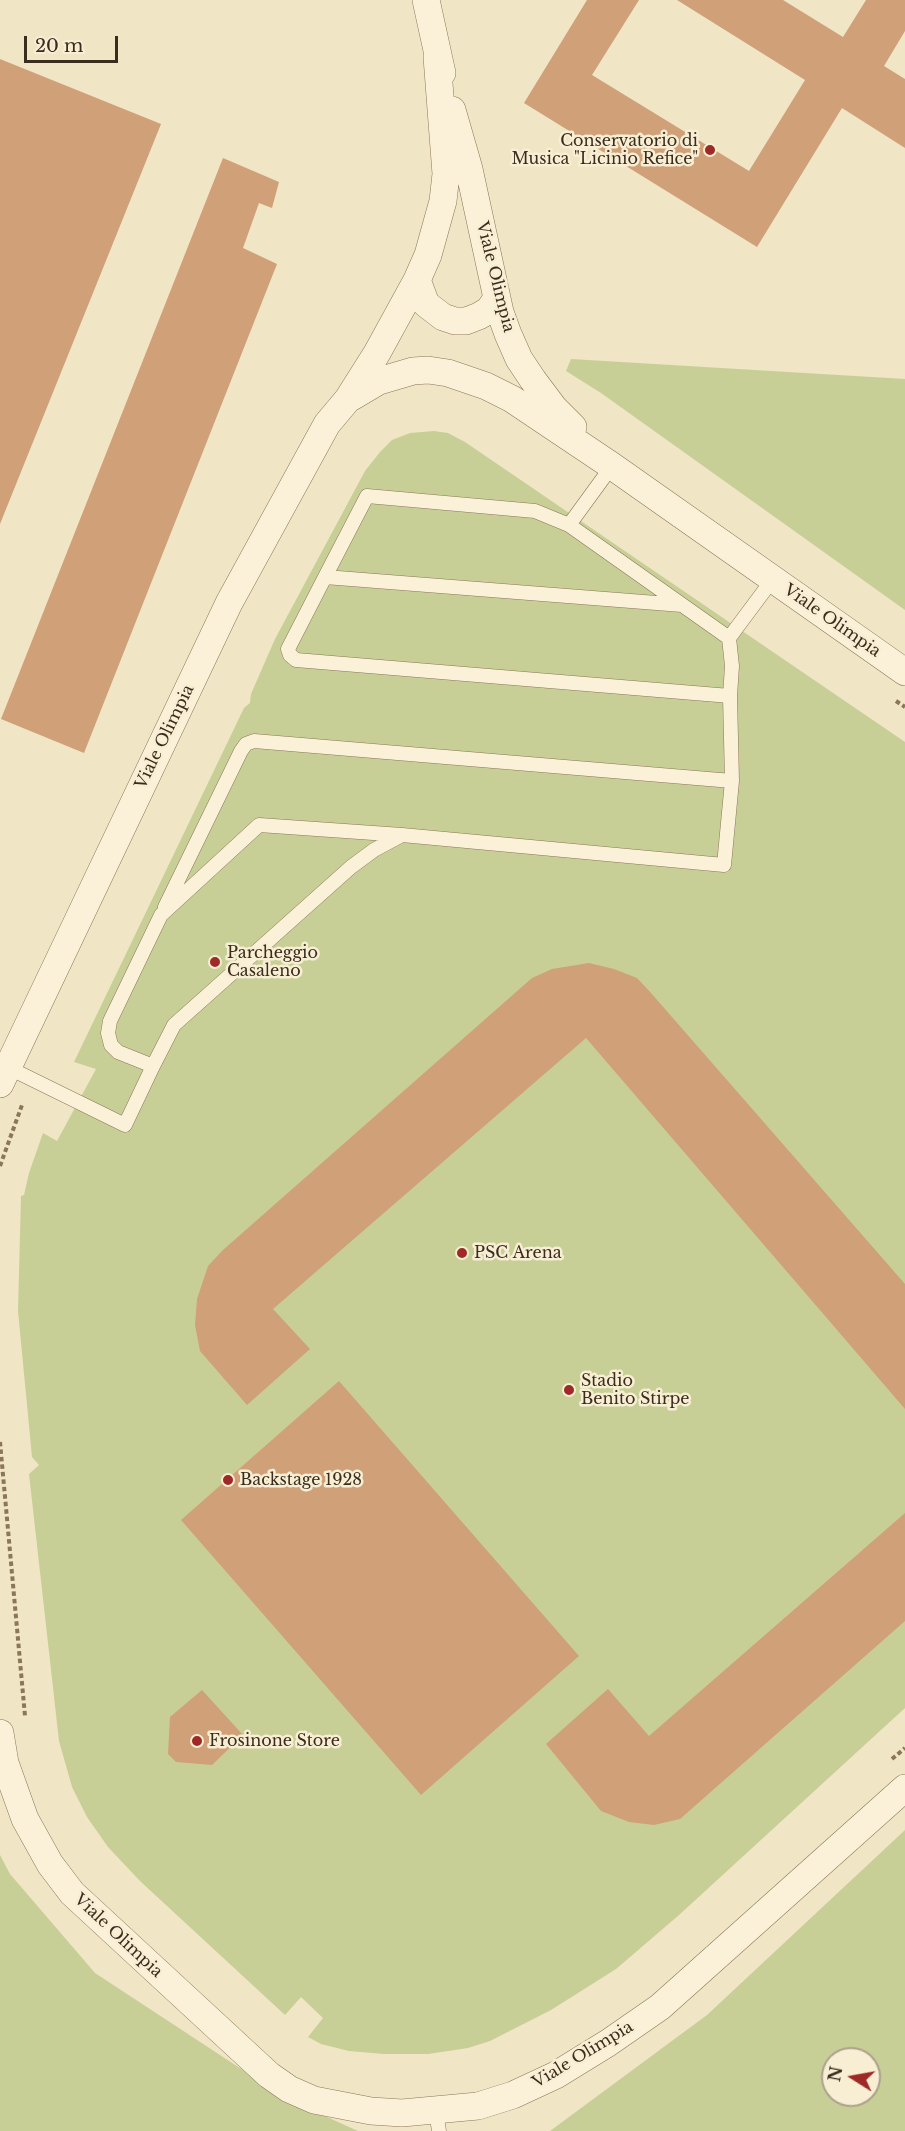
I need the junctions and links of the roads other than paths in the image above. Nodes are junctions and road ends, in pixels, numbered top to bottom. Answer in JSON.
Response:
{"nodes":[{"id":1,"x":426,"y":0,"type":"edge"},
{"id":2,"x":437,"y":57,"type":"junction"},
{"id":3,"x":417,"y":280,"type":"junction"},
{"id":4,"x":497,"y":298,"type":"junction"},
{"id":5,"x":348,"y":399,"type":"junction"},
{"id":6,"x":612,"y":466,"type":"junction"},
{"id":7,"x":569,"y":525,"type":"junction"},
{"id":8,"x":325,"y":577,"type":"junction"},
{"id":9,"x":773,"y":579,"type":"junction"},
{"id":10,"x":682,"y":604,"type":"junction"},
{"id":11,"x":729,"y":639,"type":"junction"},
{"id":12,"x":905,"y":672,"type":"edge"},
{"id":13,"x":730,"y":696,"type":"junction"},
{"id":14,"x":732,"y":782,"type":"junction"},
{"id":15,"x":402,"y":835,"type":"junction"},
{"id":16,"x":161,"y":915,"type":"junction"},
{"id":17,"x":153,"y":1066,"type":"junction"},
{"id":18,"x":4,"y":1075,"type":"edge"},
{"id":19,"x":0,"y":1733,"type":"edge"},
{"id":20,"x":903,"y":1793,"type":"edge"},
{"id":21,"x":437,"y":2121,"type":"edge"}],
"edges":[{"from":1,"to":2,"type":"street","name":"Viale Olimpia"},
{"from":2,"to":3,"type":"street","name":"Viale Olimpia"},
{"from":2,"to":4,"type":"street","name":"Viale Olimpia"},
{"from":3,"to":4,"type":"street"},
{"from":3,"to":5,"type":"street","name":"Viale Olimpia"},
{"from":4,"to":6,"type":"street","name":"Viale Olimpia"},
{"from":5,"to":6,"type":"street","name":"Viale Olimpia"},
{"from":5,"to":18,"type":"street","name":"Viale Olimpia"},
{"from":6,"to":7,"type":"lane"},
{"from":6,"to":9,"type":"street","name":"Viale Olimpia"},
{"from":7,"to":8,"type":"lane"},
{"from":7,"to":10,"type":"lane"},
{"from":8,"to":10,"type":"lane"},
{"from":8,"to":13,"type":"lane"},
{"from":9,"to":11,"type":"lane"},
{"from":9,"to":12,"type":"street","name":"Viale Olimpia"},
{"from":10,"to":11,"type":"lane"},
{"from":11,"to":13,"type":"lane"},
{"from":13,"to":14,"type":"lane"},
{"from":14,"to":15,"type":"lane"},
{"from":14,"to":16,"type":"lane"},
{"from":15,"to":16,"type":"lane"},
{"from":15,"to":17,"type":"lane"},
{"from":16,"to":17,"type":"lane"},
{"from":17,"to":18,"type":"lane"},
{"from":19,"to":21,"type":"street","name":"Viale Olimpia"},
{"from":20,"to":21,"type":"street","name":"Viale Olimpia"}]}
